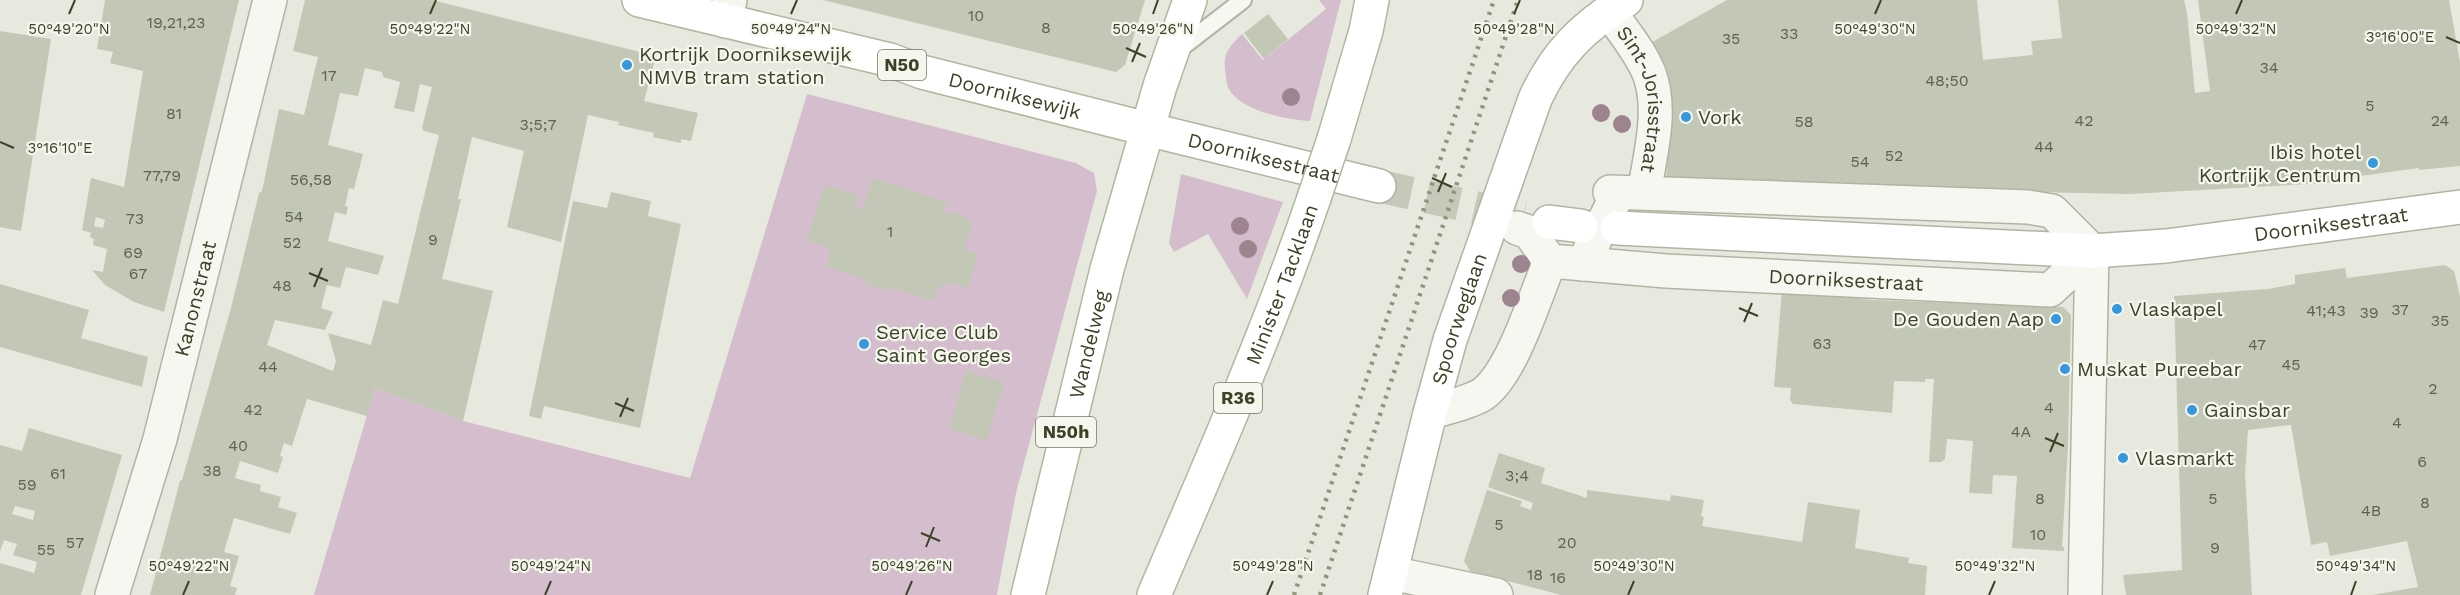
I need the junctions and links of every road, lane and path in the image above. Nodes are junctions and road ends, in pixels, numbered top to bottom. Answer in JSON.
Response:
{"nodes":[{"id":1,"x":270,"y":0,"type":"edge"},
{"id":2,"x":639,"y":0,"type":"edge"},
{"id":3,"x":1243,"y":0,"type":"edge"},
{"id":4,"x":1372,"y":0,"type":"edge"},
{"id":5,"x":1191,"y":2,"type":"edge"},
{"id":6,"x":1617,"y":5,"type":"edge"},
{"id":7,"x":727,"y":10,"type":"edge"},
{"id":8,"x":1561,"y":53,"type":"joint"},
{"id":9,"x":1169,"y":57,"type":"junction"},
{"id":10,"x":1147,"y":129,"type":"junction"},
{"id":11,"x":1379,"y":186,"type":"tunnel mouth"},
{"id":12,"x":1624,"y":193,"type":"junction"},
{"id":13,"x":2460,"y":207,"type":"edge"},
{"id":14,"x":1533,"y":225,"type":"joint"},
{"id":15,"x":1581,"y":226,"type":"dead end"},
{"id":16,"x":1617,"y":228,"type":"dead end"},
{"id":17,"x":2092,"y":251,"type":"junction"},
{"id":18,"x":1550,"y":261,"type":"junction"},
{"id":19,"x":1583,"y":264,"type":"junction"},
{"id":20,"x":1430,"y":413,"type":"junction"},
{"id":21,"x":1388,"y":584,"type":"edge"},
{"id":22,"x":112,"y":595,"type":"edge"},
{"id":23,"x":1028,"y":595,"type":"edge"},
{"id":24,"x":1154,"y":595,"type":"edge"},
{"id":25,"x":1496,"y":595,"type":"edge"},
{"id":26,"x":2085,"y":595,"type":"edge"}],
"edges":[{"from":1,"to":22,"type":"street","name":"Kanonstraat"},
{"from":2,"to":7,"type":"main road","name":"Doorniksewijk","number":"N50"},
{"from":3,"to":9,"type":"lane"},
{"from":4,"to":24,"type":"main road","name":"Minister Tacklaan","number":"R36","bridge":true},
{"from":5,"to":9,"type":"main road","number":"N50h"},
{"from":6,"to":8,"type":"main road","name":"Sint-Jorisstraat"},
{"from":6,"to":12,"type":"street","name":"Sint-Jorisstraat"},
{"from":7,"to":10,"type":"main road","name":"Doorniksewijk","number":"N50"},
{"from":8,"to":20,"type":"main road","name":"Spoorweglaan"},
{"from":9,"to":10,"type":"main road","number":"N50h"},
{"from":10,"to":11,"type":"main road","name":"Doorniksestraat"},
{"from":10,"to":23,"type":"main road","name":"Wandelweg","number":"N50h"},
{"from":12,"to":17,"type":"street"},
{"from":12,"to":19,"type":"street"},
{"from":13,"to":17,"type":"main road","name":"Doorniksestraat"},
{"from":14,"to":15,"type":"main road"},
{"from":14,"to":18,"type":"street"},
{"from":16,"to":17,"type":"main road","name":"Doorniksestraat"},
{"from":17,"to":19,"type":"street","name":"Doorniksestraat"},
{"from":17,"to":26,"type":"street"},
{"from":18,"to":19,"type":"street","name":"Doorniksestraat"},
{"from":18,"to":20,"type":"street"},
{"from":20,"to":21,"type":"main road","name":"Spoorweglaan"},
{"from":21,"to":25,"type":"street"}]}
